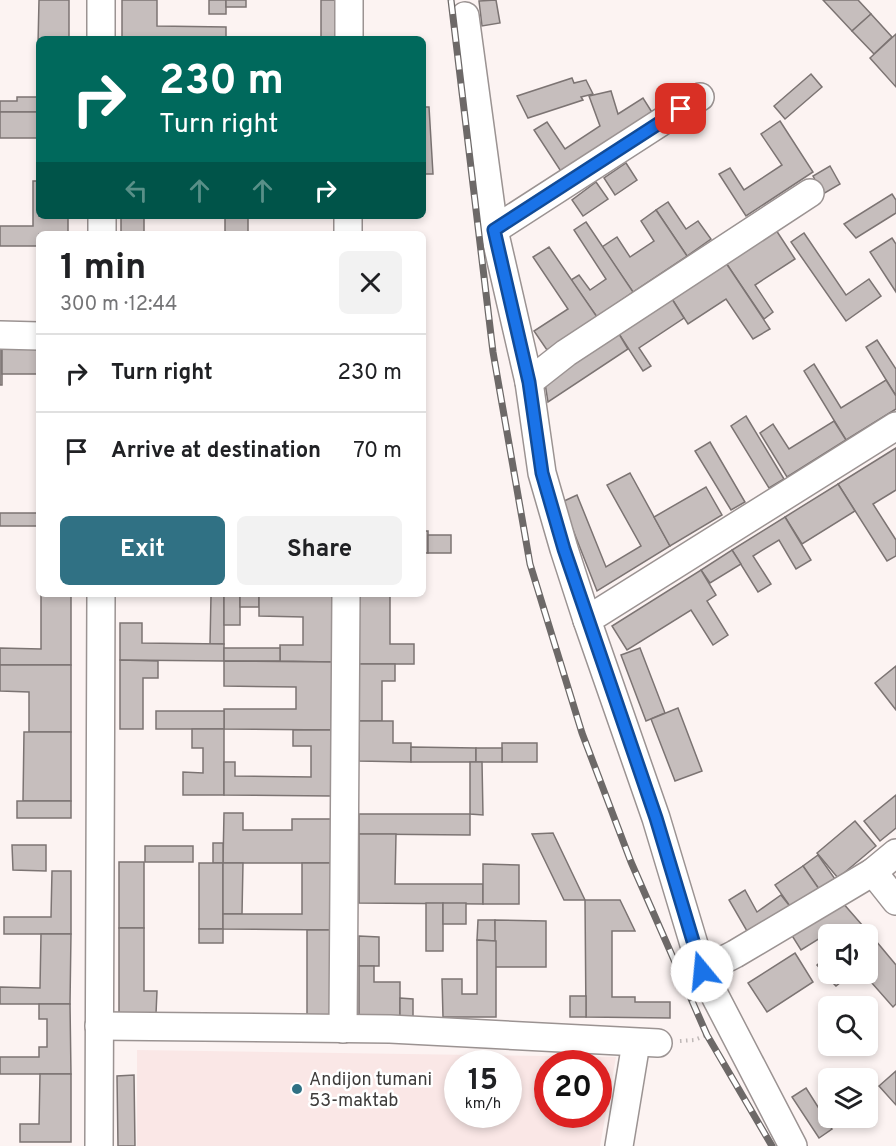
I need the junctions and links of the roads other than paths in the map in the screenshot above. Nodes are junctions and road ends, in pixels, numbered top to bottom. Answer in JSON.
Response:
{"nodes":[{"id":1,"x":101,"y":0,"type":"edge"},
{"id":2,"x":349,"y":0,"type":"edge"},
{"id":3,"x":465,"y":16,"type":"dead end"},
{"id":4,"x":101,"y":36,"type":"edge"},
{"id":5,"x":349,"y":36,"type":"edge"},
{"id":6,"x":700,"y":97,"type":"dead end"},
{"id":7,"x":810,"y":193,"type":"dead end"},
{"id":8,"x":494,"y":230,"type":"junction"},
{"id":9,"x":0,"y":335,"type":"edge"},
{"id":10,"x":36,"y":336,"type":"edge"},
{"id":11,"x":529,"y":382,"type":"junction"},
{"id":12,"x":896,"y":426,"type":"edge"},
{"id":13,"x":101,"y":597,"type":"edge"},
{"id":14,"x":345,"y":597,"type":"edge"},
{"id":15,"x":587,"y":620,"type":"junction"},
{"id":16,"x":896,"y":853,"type":"edge"},
{"id":17,"x":873,"y":872,"type":"junction"},
{"id":18,"x":896,"y":901,"type":"edge"},
{"id":19,"x":702,"y":971,"type":"junction"},
{"id":20,"x":99,"y":1026,"type":"junction"},
{"id":21,"x":343,"y":1029,"type":"junction"},
{"id":22,"x":99,"y":1146,"type":"edge"},
{"id":23,"x":619,"y":1146,"type":"edge"},
{"id":24,"x":793,"y":1146,"type":"edge"}],
"edges":[{"from":1,"to":4,"type":"street"},
{"from":2,"to":5,"type":"street"},
{"from":3,"to":8,"type":"street"},
{"from":6,"to":8,"type":"street"},
{"from":7,"to":11,"type":"street"},
{"from":8,"to":11,"type":"street"},
{"from":9,"to":10,"type":"street"},
{"from":11,"to":15,"type":"street"},
{"from":12,"to":15,"type":"street"},
{"from":13,"to":20,"type":"street"},
{"from":14,"to":21,"type":"street"},
{"from":15,"to":19,"type":"street"},
{"from":16,"to":17,"type":"street"},
{"from":17,"to":18,"type":"street"},
{"from":17,"to":19,"type":"street"},
{"from":19,"to":24,"type":"street"},
{"from":20,"to":21,"type":"street"},
{"from":20,"to":22,"type":"street"},
{"from":21,"to":23,"type":"street"}]}
